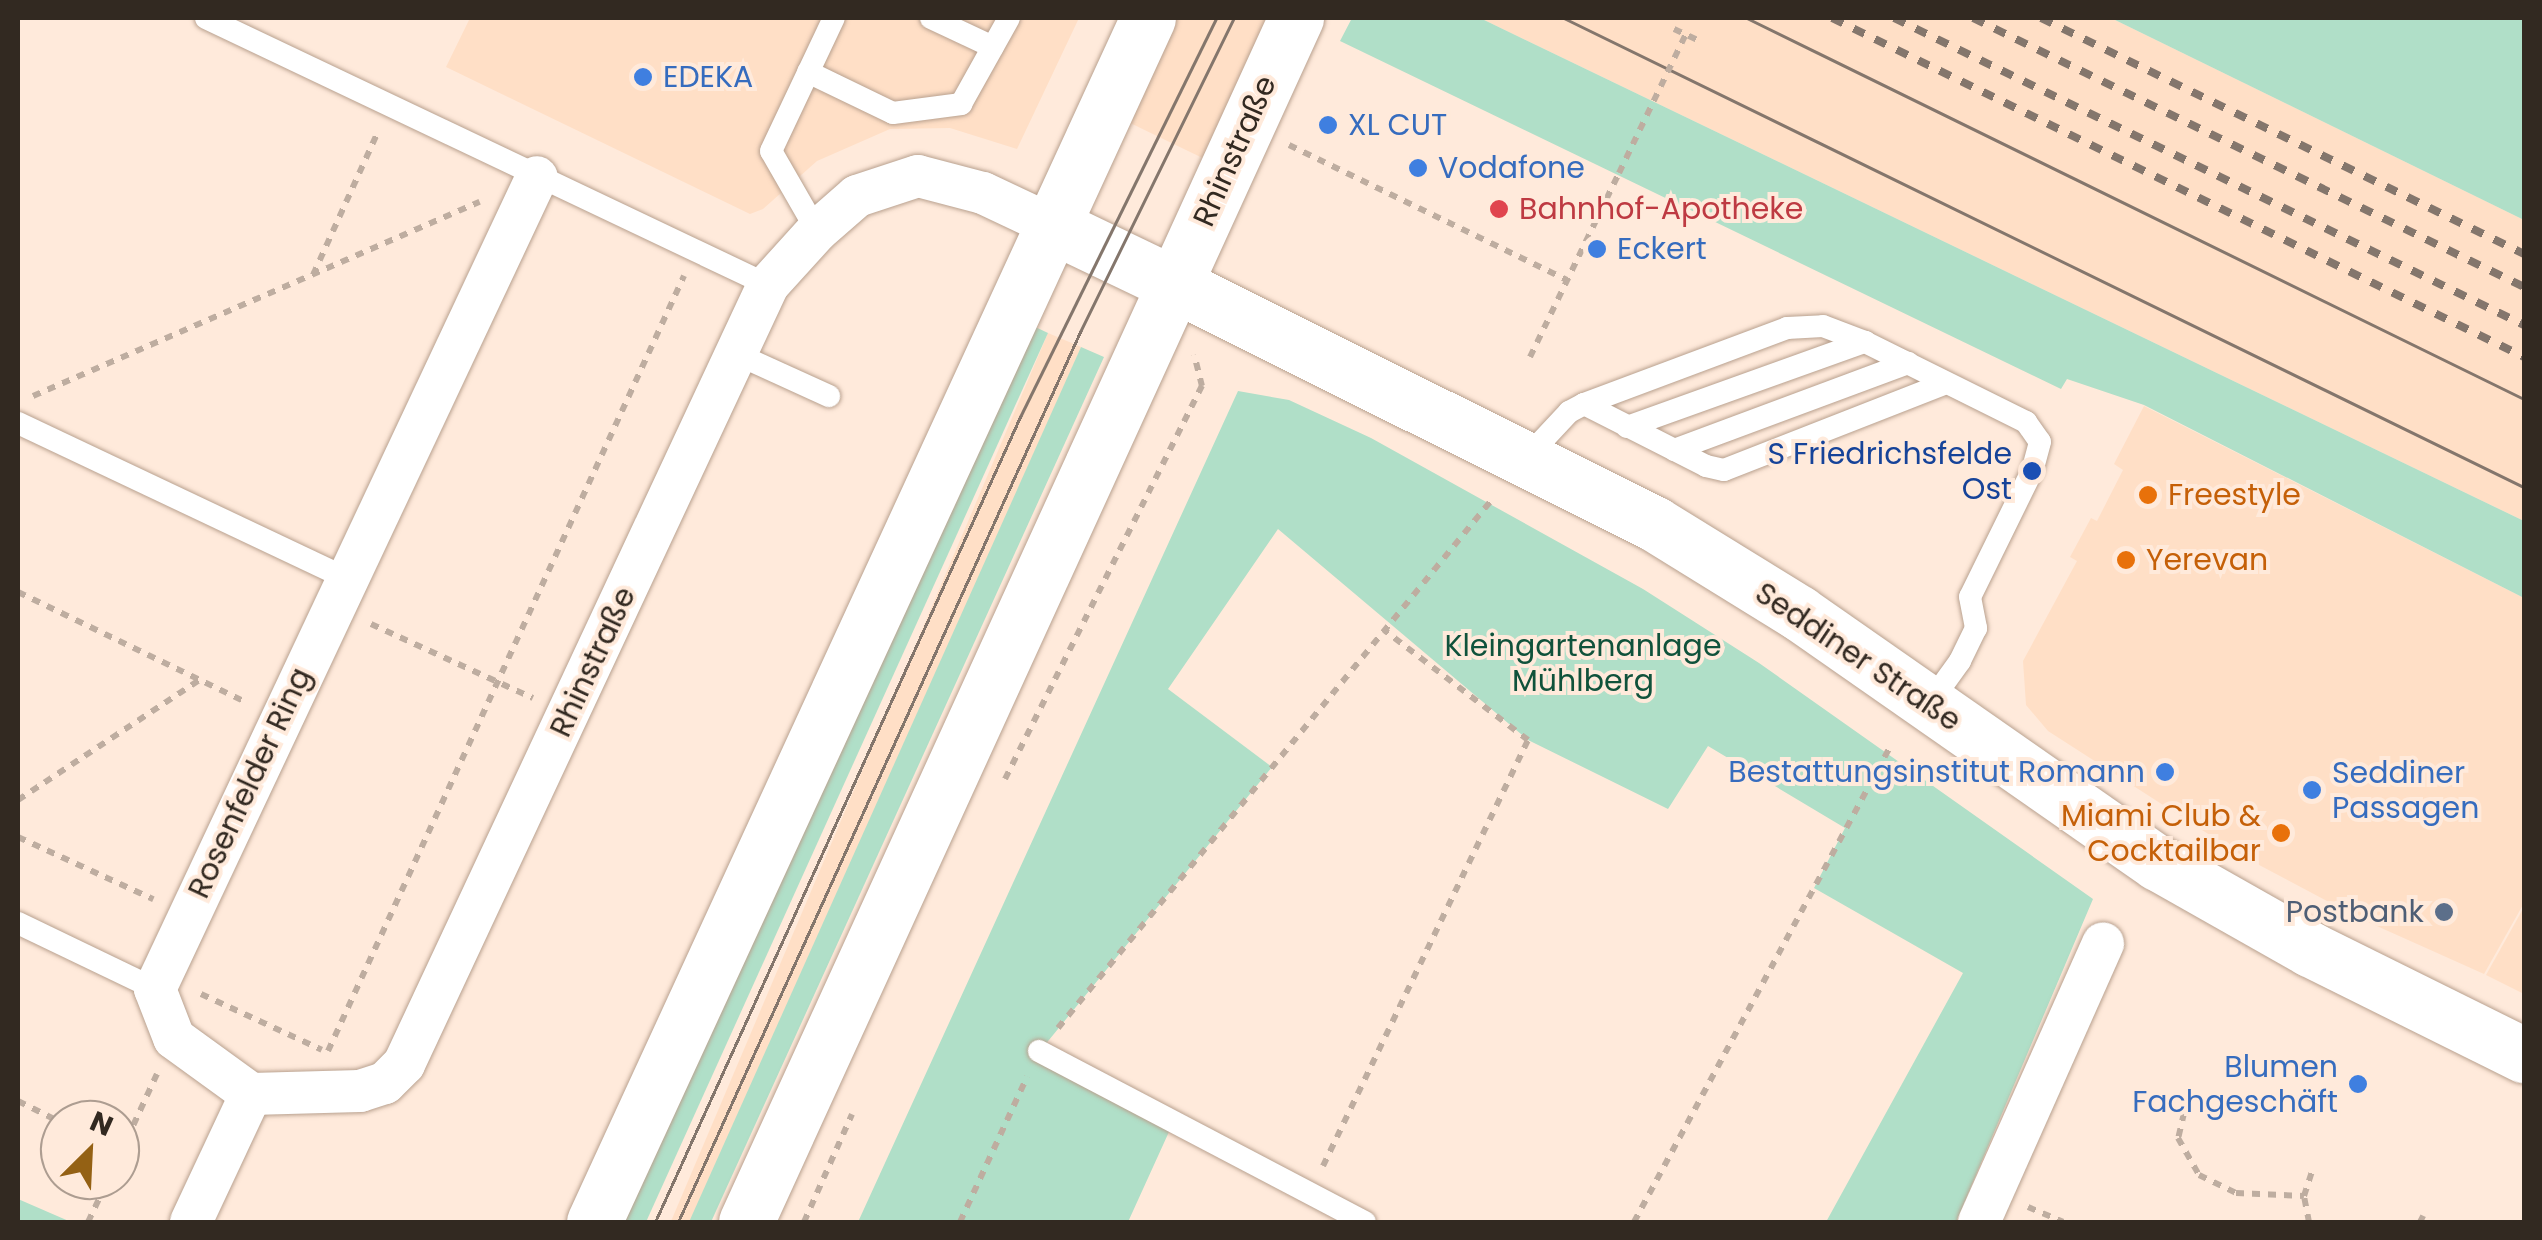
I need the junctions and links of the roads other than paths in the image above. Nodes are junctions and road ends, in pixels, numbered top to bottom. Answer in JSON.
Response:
{"nodes":[{"id":1,"x":206,"y":18,"type":"edge"},
{"id":2,"x":834,"y":18,"type":"edge"},
{"id":3,"x":931,"y":18,"type":"edge"},
{"id":4,"x":1009,"y":18,"type":"edge"},
{"id":5,"x":1148,"y":18,"type":"edge"},
{"id":6,"x":1296,"y":18,"type":"edge"},
{"id":7,"x":992,"y":47,"type":"junction"},
{"id":8,"x":808,"y":72,"type":"junction"},
{"id":9,"x":538,"y":177,"type":"junction"},
{"id":10,"x":1050,"y":225,"type":"junction"},
{"id":11,"x":817,"y":231,"type":"junction"},
{"id":12,"x":1176,"y":285,"type":"junction"},
{"id":13,"x":768,"y":286,"type":"junction"},
{"id":14,"x":1865,"y":342,"type":"junction"},
{"id":15,"x":738,"y":354,"type":"junction"},
{"id":16,"x":1908,"y":363,"type":"junction"},
{"id":17,"x":1944,"y":384,"type":"junction"},
{"id":18,"x":829,"y":396,"type":"dead end"},
{"id":19,"x":1584,"y":404,"type":"junction"},
{"id":20,"x":18,"y":423,"type":"edge"},
{"id":21,"x":1628,"y":426,"type":"junction"},
{"id":22,"x":1674,"y":450,"type":"junction"},
{"id":23,"x":1511,"y":476,"type":"junction"},
{"id":24,"x":341,"y":593,"type":"junction"},
{"id":25,"x":1929,"y":704,"type":"junction"},
{"id":26,"x":18,"y":923,"type":"edge"},
{"id":27,"x":2104,"y":943,"type":"dead end"},
{"id":28,"x":158,"y":982,"type":"junction"},
{"id":29,"x":1039,"y":1052,"type":"road end"},
{"id":30,"x":2524,"y":1055,"type":"edge"},
{"id":31,"x":252,"y":1094,"type":"junction"},
{"id":32,"x":191,"y":1222,"type":"edge"},
{"id":33,"x":594,"y":1222,"type":"edge"},
{"id":34,"x":746,"y":1222,"type":"edge"},
{"id":35,"x":1365,"y":1222,"type":"edge"},
{"id":36,"x":1979,"y":1222,"type":"edge"}],
"edges":[{"from":1,"to":9,"type":"lane"},
{"from":2,"to":8,"type":"lane"},
{"from":3,"to":7,"type":"lane"},
{"from":4,"to":7,"type":"lane"},
{"from":5,"to":10,"type":"main road"},
{"from":6,"to":12,"type":"main road","name":"Rhinstraße"},
{"from":7,"to":8,"type":"lane"},
{"from":8,"to":11,"type":"lane"},
{"from":9,"to":13,"type":"lane"},
{"from":9,"to":24,"type":"street","name":"Rosenfelder Ring"},
{"from":10,"to":11,"type":"street","name":"Rhinstraße"},
{"from":10,"to":12,"type":"main road","name":"Rhinstraße"},
{"from":10,"to":33,"type":"main road"},
{"from":11,"to":13,"type":"street","name":"Rhinstraße"},
{"from":12,"to":23,"type":"main road","name":"Seddiner Straße"},
{"from":12,"to":34,"type":"main road","name":"Rhinstraße"},
{"from":13,"to":15,"type":"street","name":"Rhinstraße"},
{"from":14,"to":16,"type":"lane"},
{"from":14,"to":19,"type":"lane"},
{"from":14,"to":21,"type":"lane"},
{"from":15,"to":18,"type":"lane"},
{"from":15,"to":31,"type":"street","name":"Rhinstraße"},
{"from":16,"to":17,"type":"lane"},
{"from":16,"to":22,"type":"lane"},
{"from":17,"to":22,"type":"lane"},
{"from":17,"to":25,"type":"lane"},
{"from":19,"to":21,"type":"lane"},
{"from":19,"to":23,"type":"lane"},
{"from":20,"to":24,"type":"lane"},
{"from":21,"to":22,"type":"lane"},
{"from":23,"to":25,"type":"main road","name":"Seddiner Straße"},
{"from":24,"to":28,"type":"street","name":"Rosenfelder Ring"},
{"from":25,"to":30,"type":"main road","name":"Seddiner Straße"},
{"from":26,"to":28,"type":"lane"},
{"from":27,"to":36,"type":"street"},
{"from":28,"to":31,"type":"street"},
{"from":29,"to":35,"type":"lane"},
{"from":31,"to":32,"type":"street"}]}
